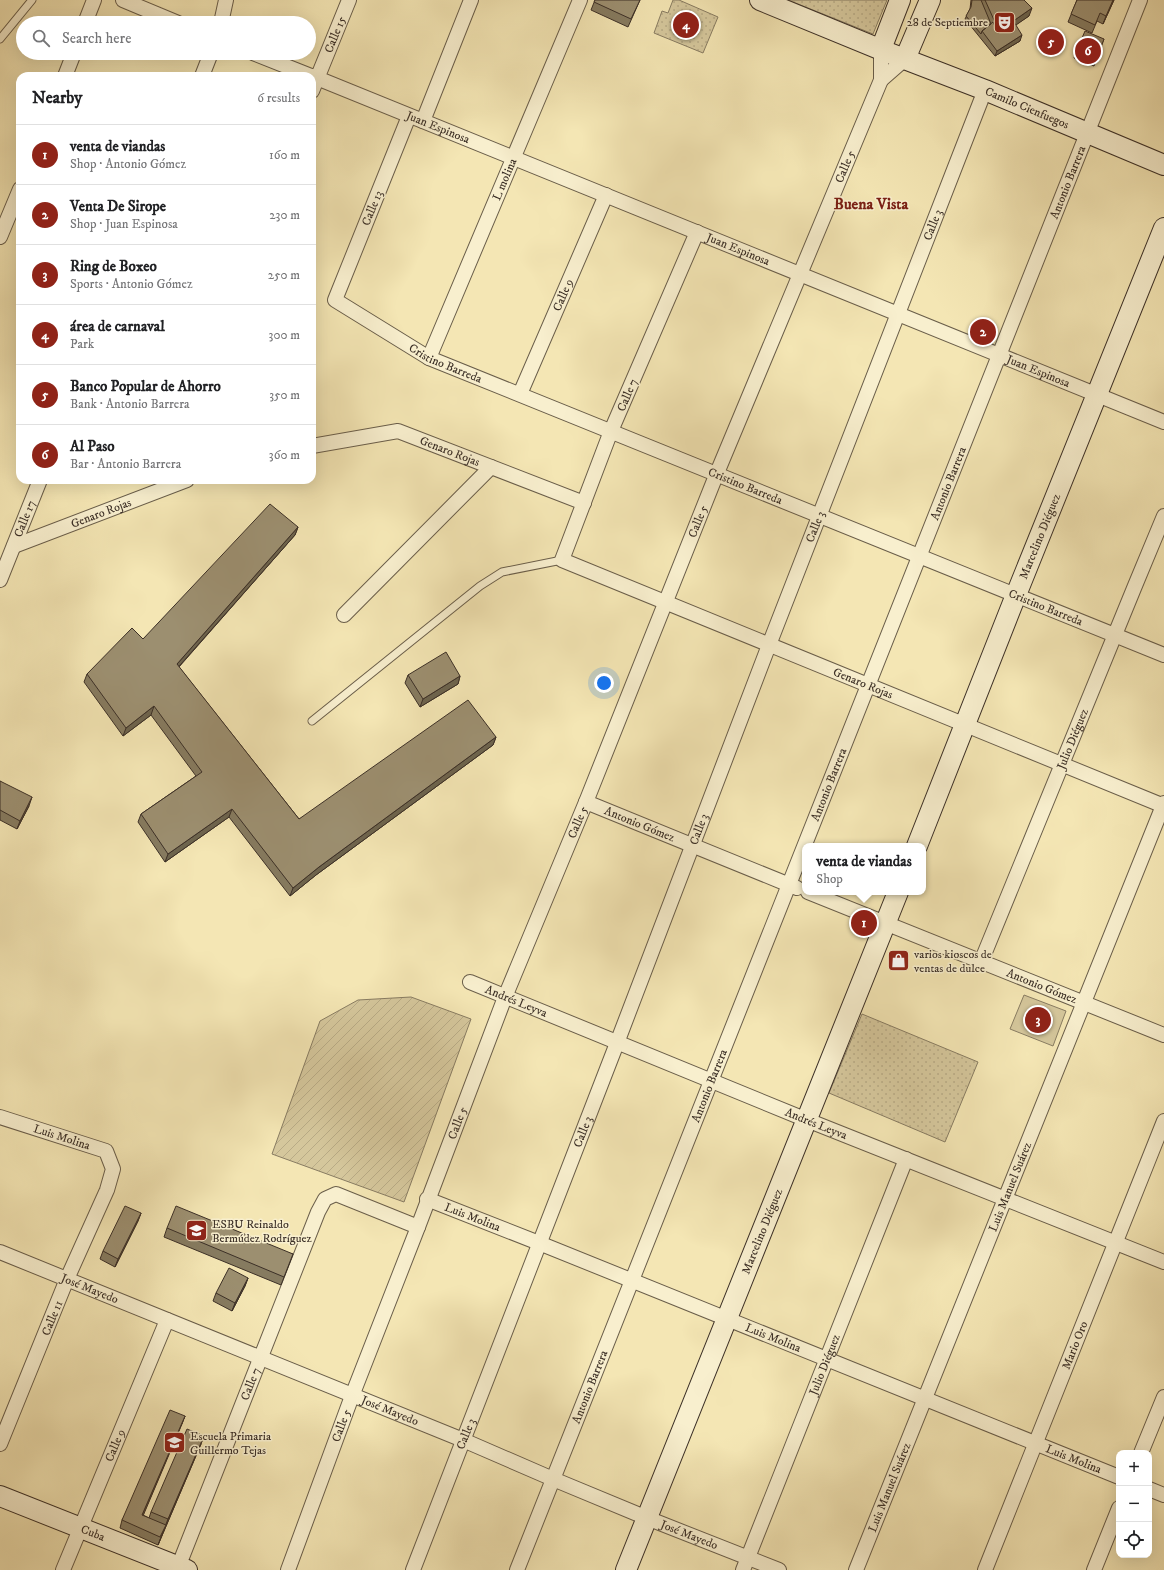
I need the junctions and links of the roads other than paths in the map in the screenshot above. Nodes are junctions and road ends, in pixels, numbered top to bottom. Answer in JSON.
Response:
{"nodes":[{"id":1,"x":32,"y":0,"type":"edge"},
{"id":2,"x":94,"y":0,"type":"edge"},
{"id":3,"x":123,"y":0,"type":"edge"},
{"id":4,"x":226,"y":0,"type":"edge"},
{"id":5,"x":349,"y":0,"type":"edge"},
{"id":6,"x":471,"y":0,"type":"edge"},
{"id":7,"x":580,"y":0,"type":"edge"},
{"id":8,"x":760,"y":0,"type":"edge"},
{"id":9,"x":900,"y":0,"type":"edge"},
{"id":10,"x":930,"y":0,"type":"edge"},
{"id":11,"x":1140,"y":0,"type":"edge"},
{"id":12,"x":19,"y":16,"type":"edge"},
{"id":13,"x":88,"y":16,"type":"edge"},
{"id":14,"x":161,"y":16,"type":"edge"},
{"id":15,"x":223,"y":16,"type":"edge"},
{"id":16,"x":16,"y":20,"type":"edge"},
{"id":17,"x":0,"y":39,"type":"edge"},
{"id":18,"x":892,"y":54,"type":"junction"},
{"id":19,"x":71,"y":60,"type":"edge"},
{"id":20,"x":208,"y":60,"type":"edge"},
{"id":21,"x":269,"y":60,"type":"edge"},
{"id":22,"x":67,"y":72,"type":"edge"},
{"id":23,"x":204,"y":72,"type":"edge"},
{"id":24,"x":295,"y":72,"type":"edge"},
{"id":25,"x":316,"y":73,"type":"edge"},
{"id":26,"x":882,"y":80,"type":"junction"},
{"id":27,"x":316,"y":81,"type":"edge"},
{"id":28,"x":985,"y":90,"type":"junction"},
{"id":29,"x":409,"y":116,"type":"junction"},
{"id":30,"x":423,"y":121,"type":"junction"},
{"id":31,"x":1087,"y":133,"type":"junction"},
{"id":32,"x":514,"y":158,"type":"junction"},
{"id":33,"x":1164,"y":165,"type":"edge"},
{"id":34,"x":606,"y":195,"type":"junction"},
{"id":35,"x":16,"y":198,"type":"edge"},
{"id":36,"x":1164,"y":228,"type":"edge"},
{"id":37,"x":697,"y":232,"type":"junction"},
{"id":38,"x":0,"y":236,"type":"edge"},
{"id":39,"x":801,"y":274,"type":"junction"},
{"id":40,"x":335,"y":300,"type":"joint"},
{"id":41,"x":898,"y":314,"type":"junction"},
{"id":42,"x":1000,"y":355,"type":"junction"},
{"id":43,"x":429,"y":358,"type":"junction"},
{"id":44,"x":520,"y":394,"type":"junction"},
{"id":45,"x":1097,"y":395,"type":"junction"},
{"id":46,"x":1164,"y":422,"type":"edge"},
{"id":47,"x":611,"y":431,"type":"junction"},
{"id":48,"x":316,"y":445,"type":"edge"},
{"id":49,"x":491,"y":467,"type":"junction"},
{"id":50,"x":717,"y":474,"type":"junction"},
{"id":51,"x":38,"y":484,"type":"edge"},
{"id":52,"x":177,"y":484,"type":"edge"},
{"id":53,"x":584,"y":503,"type":"junction"},
{"id":54,"x":819,"y":516,"type":"junction"},
{"id":55,"x":1164,"y":516,"type":"edge"},
{"id":56,"x":14,"y":546,"type":"junction"},
{"id":57,"x":919,"y":556,"type":"junction"},
{"id":58,"x":562,"y":560,"type":"junction"},
{"id":59,"x":0,"y":580,"type":"edge"},
{"id":60,"x":1016,"y":595,"type":"junction"},
{"id":61,"x":665,"y":602,"type":"junction"},
{"id":62,"x":344,"y":615,"type":"dead end"},
{"id":63,"x":1114,"y":635,"type":"junction"},
{"id":64,"x":769,"y":645,"type":"junction"},
{"id":65,"x":1164,"y":655,"type":"edge"},
{"id":66,"x":868,"y":685,"type":"junction"},
{"id":67,"x":312,"y":721,"type":"dead end"},
{"id":68,"x":966,"y":725,"type":"junction"},
{"id":69,"x":1063,"y":764,"type":"junction"},
{"id":70,"x":586,"y":802,"type":"junction"},
{"id":71,"x":1164,"y":804,"type":"edge"},
{"id":72,"x":806,"y":843,"type":"edge"},
{"id":73,"x":918,"y":843,"type":"edge"},
{"id":74,"x":692,"y":846,"type":"junction"},
{"id":75,"x":802,"y":852,"type":"edge"},
{"id":76,"x":789,"y":885,"type":"junction"},
{"id":77,"x":802,"y":890,"type":"edge"},
{"id":78,"x":816,"y":895,"type":"edge"},
{"id":79,"x":897,"y":895,"type":"edge"},
{"id":80,"x":886,"y":923,"type":"junction"},
{"id":81,"x":981,"y":962,"type":"junction"},
{"id":82,"x":470,"y":982,"type":"dead end"},
{"id":83,"x":505,"y":997,"type":"junction"},
{"id":84,"x":1084,"y":1003,"type":"junction"},
{"id":85,"x":1164,"y":1035,"type":"edge"},
{"id":86,"x":617,"y":1043,"type":"junction"},
{"id":87,"x":712,"y":1081,"type":"junction"},
{"id":88,"x":0,"y":1117,"type":"edge"},
{"id":89,"x":807,"y":1120,"type":"junction"},
{"id":90,"x":1164,"y":1121,"type":"edge"},
{"id":91,"x":906,"y":1159,"type":"junction"},
{"id":92,"x":113,"y":1169,"type":"joint"},
{"id":93,"x":427,"y":1199,"type":"junction"},
{"id":94,"x":1005,"y":1199,"type":"junction"},
{"id":95,"x":418,"y":1227,"type":"junction"},
{"id":96,"x":1116,"y":1242,"type":"junction"},
{"id":97,"x":539,"y":1243,"type":"junction"},
{"id":98,"x":0,"y":1252,"type":"edge"},
{"id":99,"x":1164,"y":1262,"type":"edge"},
{"id":100,"x":67,"y":1279,"type":"junction"},
{"id":101,"x":632,"y":1281,"type":"junction"},
{"id":102,"x":727,"y":1319,"type":"junction"},
{"id":103,"x":167,"y":1320,"type":"junction"},
{"id":104,"x":261,"y":1359,"type":"junction"},
{"id":105,"x":827,"y":1360,"type":"junction"},
{"id":106,"x":352,"y":1396,"type":"junction"},
{"id":107,"x":1164,"y":1397,"type":"edge"},
{"id":108,"x":925,"y":1399,"type":"junction"},
{"id":109,"x":463,"y":1440,"type":"junction"},
{"id":110,"x":1036,"y":1443,"type":"junction"},
{"id":111,"x":0,"y":1444,"type":"edge"},
{"id":112,"x":1142,"y":1450,"type":"edge"},
{"id":113,"x":1116,"y":1476,"type":"edge"},
{"id":114,"x":553,"y":1479,"type":"junction"},
{"id":115,"x":1152,"y":1490,"type":"edge"},
{"id":116,"x":1164,"y":1495,"type":"edge"},
{"id":117,"x":0,"y":1496,"type":"edge"},
{"id":118,"x":1116,"y":1515,"type":"edge"},
{"id":119,"x":647,"y":1518,"type":"junction"},
{"id":120,"x":80,"y":1528,"type":"junction"},
{"id":121,"x":745,"y":1564,"type":"edge"},
{"id":122,"x":181,"y":1569,"type":"edge"},
{"id":123,"x":63,"y":1570,"type":"edge"},
{"id":124,"x":288,"y":1570,"type":"edge"},
{"id":125,"x":413,"y":1570,"type":"edge"},
{"id":126,"x":517,"y":1570,"type":"edge"},
{"id":127,"x":626,"y":1570,"type":"edge"},
{"id":128,"x":779,"y":1570,"type":"edge"},
{"id":129,"x":856,"y":1570,"type":"edge"},
{"id":130,"x":985,"y":1570,"type":"edge"},
{"id":131,"x":1094,"y":1570,"type":"edge"}],
"edges":[{"from":1,"to":12,"type":"lane"},
{"from":2,"to":13,"type":"street"},
{"from":3,"to":14,"type":"street"},
{"from":4,"to":15,"type":"street"},
{"from":5,"to":25,"type":"street","name":"Calle 15"},
{"from":6,"to":30,"type":"street"},
{"from":7,"to":32,"type":"street","name":"L molina"},
{"from":8,"to":18,"type":"street","name":"Camilo Cienfuegos"},
{"from":9,"to":18,"type":"street"},
{"from":10,"to":18,"type":"street"},
{"from":11,"to":31,"type":"street","name":"Antonio Barrera"},
{"from":16,"to":17,"type":"lane"},
{"from":18,"to":26,"type":"street","name":"Calle 5"},
{"from":18,"to":26,"type":"street","name":"Calle 5"},
{"from":18,"to":28,"type":"street","name":"Camilo Cienfuegos"},
{"from":19,"to":22,"type":"street"},
{"from":20,"to":23,"type":"street"},
{"from":21,"to":24,"type":"street","name":"Juan Espinosa"},
{"from":26,"to":39,"type":"street","name":"Calle 5"},
{"from":27,"to":29,"type":"street","name":"Juan Espinosa"},
{"from":28,"to":31,"type":"street","name":"Camilo Cienfuegos"},
{"from":28,"to":41,"type":"street","name":"Calle 3"},
{"from":29,"to":30,"type":"street","name":"Juan Espinosa"},
{"from":29,"to":40,"type":"street","name":"Calle 13"},
{"from":30,"to":32,"type":"street","name":"Juan Espinosa"},
{"from":31,"to":33,"type":"street","name":"Camilo Cienfuegos"},
{"from":31,"to":42,"type":"street","name":"Antonio Barrera"},
{"from":32,"to":34,"type":"street","name":"Juan Espinosa"},
{"from":32,"to":43,"type":"street","name":"L molina"},
{"from":34,"to":37,"type":"street","name":"Juan Espinosa"},
{"from":34,"to":44,"type":"street","name":"Calle 9"},
{"from":35,"to":38,"type":"street"},
{"from":36,"to":45,"type":"street","name":"Marcelino Diéguez"},
{"from":37,"to":39,"type":"street","name":"Juan Espinosa"},
{"from":37,"to":47,"type":"street","name":"Calle 7"},
{"from":39,"to":41,"type":"street","name":"Juan Espinosa"},
{"from":39,"to":50,"type":"street","name":"Calle 5"},
{"from":40,"to":43,"type":"street","name":"Cristino Barreda"},
{"from":41,"to":42,"type":"street","name":"Juan Espinosa"},
{"from":41,"to":54,"type":"street","name":"Calle 3"},
{"from":42,"to":45,"type":"street","name":"Juan Espinosa"},
{"from":42,"to":57,"type":"street","name":"Antonio Barrera"},
{"from":43,"to":44,"type":"street","name":"Cristino Barreda"},
{"from":44,"to":47,"type":"street","name":"Cristino Barreda"},
{"from":45,"to":46,"type":"street","name":"Juan Espinosa"},
{"from":45,"to":60,"type":"street","name":"Marcelino Diéguez"},
{"from":47,"to":50,"type":"street","name":"Cristino Barreda"},
{"from":47,"to":53,"type":"street","name":"Calle 7"},
{"from":48,"to":49,"type":"street","name":"Genaro Rojas"},
{"from":49,"to":53,"type":"street","name":"Genaro Rojas"},
{"from":49,"to":62,"type":"street"},
{"from":50,"to":54,"type":"street","name":"Cristino Barreda"},
{"from":50,"to":61,"type":"street","name":"Calle 5"},
{"from":51,"to":56,"type":"street","name":"Calle 17"},
{"from":52,"to":56,"type":"street","name":"Genaro Rojas"},
{"from":53,"to":58,"type":"street","name":"Calle 7"},
{"from":54,"to":57,"type":"street","name":"Cristino Barreda"},
{"from":54,"to":64,"type":"street","name":"Calle 3"},
{"from":55,"to":63,"type":"street","name":"Julio Diéguez"},
{"from":56,"to":59,"type":"street","name":"Calle 17"},
{"from":57,"to":60,"type":"street","name":"Cristino Barreda"},
{"from":57,"to":66,"type":"street","name":"Antonio Barrera"},
{"from":58,"to":61,"type":"street","name":"Genaro Rojas"},
{"from":58,"to":67,"type":"lane"},
{"from":60,"to":63,"type":"street","name":"Cristino Barreda"},
{"from":60,"to":68,"type":"street","name":"Marcelino Diéguez"},
{"from":61,"to":64,"type":"street","name":"Genaro Rojas"},
{"from":61,"to":70,"type":"street","name":"Calle 5"},
{"from":63,"to":65,"type":"street","name":"Cristino Barreda"},
{"from":63,"to":69,"type":"street","name":"Julio Diéguez"},
{"from":64,"to":66,"type":"street","name":"Genaro Rojas"},
{"from":64,"to":74,"type":"street","name":"Calle 3"},
{"from":66,"to":68,"type":"street","name":"Genaro Rojas"},
{"from":66,"to":72,"type":"street","name":"Antonio Barrera"},
{"from":68,"to":69,"type":"street","name":"Genaro Rojas"},
{"from":68,"to":73,"type":"street","name":"Marcelino Diéguez"},
{"from":69,"to":71,"type":"street","name":"Genaro Rojas"},
{"from":69,"to":81,"type":"street","name":"Julio Diéguez"},
{"from":70,"to":74,"type":"street","name":"Antonio Gómez"},
{"from":70,"to":83,"type":"street","name":"Calle 5"},
{"from":71,"to":84,"type":"street","name":"Luis Manuel Suárez"},
{"from":74,"to":76,"type":"street","name":"Antonio Gómez"},
{"from":74,"to":86,"type":"street","name":"Calle 3"},
{"from":75,"to":76,"type":"street","name":"Antonio Barrera"},
{"from":76,"to":77,"type":"street","name":"Antonio Gómez"},
{"from":76,"to":87,"type":"street","name":"Antonio Barrera"},
{"from":78,"to":80,"type":"street","name":"Antonio Gómez"},
{"from":79,"to":80,"type":"street","name":"Marcelino Diéguez"},
{"from":80,"to":81,"type":"street","name":"Antonio Gómez"},
{"from":80,"to":89,"type":"street","name":"Marcelino Diéguez"},
{"from":81,"to":84,"type":"street","name":"Antonio Gómez"},
{"from":82,"to":83,"type":"street","name":"Andrés Leyva"},
{"from":83,"to":86,"type":"street","name":"Andrés Leyva"},
{"from":83,"to":93,"type":"street","name":"Calle 5"},
{"from":84,"to":85,"type":"street","name":"Antonio Gómez"},
{"from":84,"to":94,"type":"street","name":"Luis Manuel Suárez"},
{"from":86,"to":87,"type":"street","name":"Andrés Leyva"},
{"from":86,"to":97,"type":"street","name":"Calle 3"},
{"from":87,"to":89,"type":"street","name":"Andrés Leyva"},
{"from":87,"to":101,"type":"street","name":"Antonio Barrera"},
{"from":88,"to":92,"type":"street","name":"Luis Molina"},
{"from":89,"to":91,"type":"street","name":"Andrés Leyva"},
{"from":89,"to":102,"type":"street","name":"Marcelino Diéguez"},
{"from":90,"to":96,"type":"street","name":"Mario Oro"},
{"from":91,"to":94,"type":"street","name":"Andrés Leyva"},
{"from":91,"to":105,"type":"street","name":"Julio Diéguez"},
{"from":92,"to":100,"type":"street","name":"Calle 11"},
{"from":93,"to":95,"type":"street","name":"Calle 5"},
{"from":93,"to":97,"type":"street","name":"Luis Molina"},
{"from":94,"to":96,"type":"street","name":"Andrés Leyva"},
{"from":94,"to":108,"type":"street","name":"Luis Manuel Suárez"},
{"from":95,"to":104,"type":"street","name":"Calle 7"},
{"from":95,"to":106,"type":"street","name":"Calle 5"},
{"from":96,"to":99,"type":"street","name":"Andrés Leyva"},
{"from":96,"to":110,"type":"street","name":"Mario Oro"},
{"from":97,"to":101,"type":"street","name":"Luis Molina"},
{"from":97,"to":109,"type":"street","name":"Calle 3"},
{"from":98,"to":100,"type":"street","name":"José Mayedo"},
{"from":100,"to":103,"type":"street","name":"José Mayedo"},
{"from":100,"to":111,"type":"street","name":"Calle 11"},
{"from":101,"to":102,"type":"street","name":"Luis Molina"},
{"from":101,"to":114,"type":"street","name":"Antonio Barrera"},
{"from":102,"to":105,"type":"street","name":"Luis Molina"},
{"from":102,"to":119,"type":"street","name":"Marcelino Diéguez"},
{"from":103,"to":104,"type":"street","name":"José Mayedo"},
{"from":103,"to":120,"type":"street","name":"Calle 9"},
{"from":104,"to":106,"type":"street","name":"José Mayedo"},
{"from":104,"to":122,"type":"street","name":"Calle 7"},
{"from":105,"to":108,"type":"street","name":"Luis Molina"},
{"from":105,"to":121,"type":"street","name":"Julio Diéguez"},
{"from":106,"to":109,"type":"street","name":"José Mayedo"},
{"from":106,"to":124,"type":"street","name":"Calle 5"},
{"from":107,"to":112,"type":"street"},
{"from":108,"to":110,"type":"street","name":"Luis Molina"},
{"from":108,"to":129,"type":"street","name":"Luis Manuel Suárez"},
{"from":109,"to":114,"type":"street","name":"José Mayedo"},
{"from":109,"to":125,"type":"street","name":"Calle 3"},
{"from":110,"to":113,"type":"street","name":"Luis Molina"},
{"from":110,"to":130,"type":"street","name":"Mario Oro"},
{"from":114,"to":119,"type":"street","name":"José Mayedo"},
{"from":114,"to":126,"type":"street","name":"Antonio Barrera"},
{"from":115,"to":116,"type":"street"},
{"from":117,"to":120,"type":"street","name":"Cuba"},
{"from":118,"to":131,"type":"street"},
{"from":119,"to":121,"type":"street","name":"José Mayedo"},
{"from":119,"to":127,"type":"street","name":"Marcelino Diéguez"},
{"from":120,"to":122,"type":"street","name":"Cuba"},
{"from":120,"to":123,"type":"street","name":"Calle 9"},
{"from":121,"to":128,"type":"street","name":"José Mayedo"}]}
